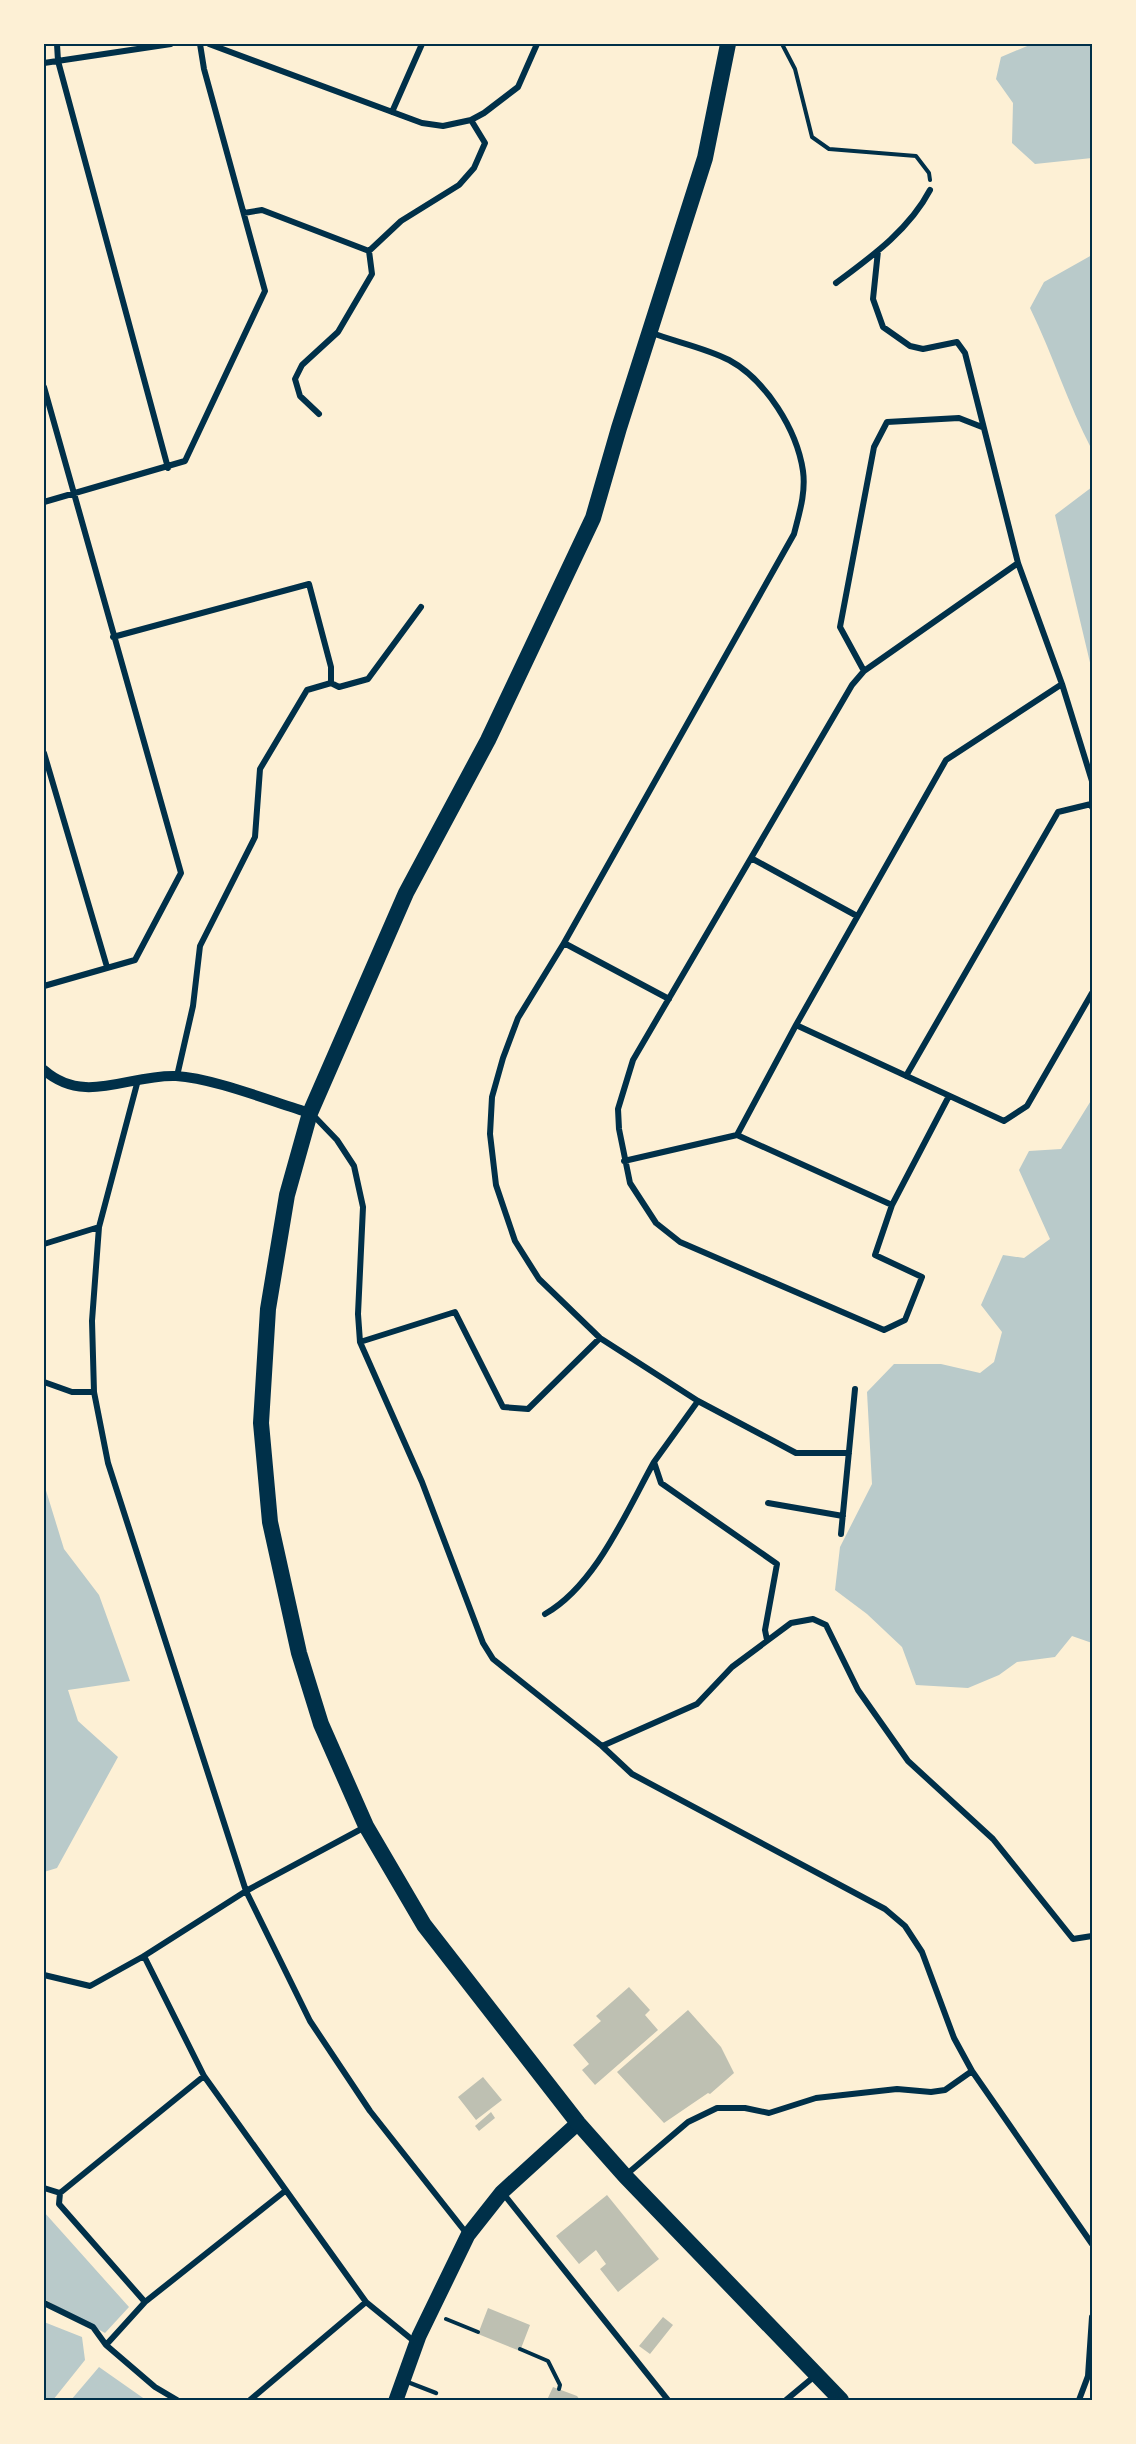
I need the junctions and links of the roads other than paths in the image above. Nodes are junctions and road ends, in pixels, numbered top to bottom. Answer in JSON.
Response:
{"nodes":[{"id":1,"x":57,"y":44,"type":"edge"},
{"id":2,"x":171,"y":44,"type":"edge"},
{"id":3,"x":200,"y":44,"type":"edge"},
{"id":4,"x":209,"y":44,"type":"edge"},
{"id":5,"x":422,"y":44,"type":"edge"},
{"id":6,"x":537,"y":44,"type":"edge"},
{"id":7,"x":728,"y":44,"type":"edge"},
{"id":8,"x":58,"y":61,"type":"junction"},
{"id":9,"x":44,"y":63,"type":"edge"},
{"id":10,"x":392,"y":112,"type":"junction"},
{"id":11,"x":471,"y":120,"type":"junction"},
{"id":12,"x":930,"y":190,"type":"road end"},
{"id":13,"x":244,"y":213,"type":"junction"},
{"id":14,"x":369,"y":251,"type":"junction"},
{"id":15,"x":878,"y":252,"type":"junction"},
{"id":16,"x":836,"y":283,"type":"dead end"},
{"id":17,"x":649,"y":332,"type":"junction"},
{"id":18,"x":44,"y":387,"type":"edge"},
{"id":19,"x":319,"y":414,"type":"dead end"},
{"id":20,"x":982,"y":428,"type":"junction"},
{"id":21,"x":168,"y":468,"type":"junction"},
{"id":22,"x":72,"y":495,"type":"junction"},
{"id":23,"x":44,"y":502,"type":"edge"},
{"id":24,"x":1018,"y":563,"type":"junction"},
{"id":25,"x":421,"y":607,"type":"dead end"},
{"id":26,"x":113,"y":637,"type":"junction"},
{"id":27,"x":864,"y":671,"type":"junction"},
{"id":28,"x":331,"y":683,"type":"junction"},
{"id":29,"x":1062,"y":684,"type":"junction"},
{"id":30,"x":44,"y":753,"type":"edge"},
{"id":31,"x":1092,"y":805,"type":"edge"},
{"id":32,"x":751,"y":858,"type":"junction"},
{"id":33,"x":857,"y":916,"type":"junction"},
{"id":34,"x":564,"y":943,"type":"junction"},
{"id":35,"x":107,"y":967,"type":"junction"},
{"id":36,"x":44,"y":986,"type":"edge"},
{"id":37,"x":1092,"y":993,"type":"edge"},
{"id":38,"x":669,"y":999,"type":"junction"},
{"id":39,"x":796,"y":1025,"type":"junction"},
{"id":40,"x":44,"y":1070,"type":"edge"},
{"id":41,"x":177,"y":1076,"type":"junction"},
{"id":42,"x":906,"y":1076,"type":"junction"},
{"id":43,"x":138,"y":1080,"type":"junction"},
{"id":44,"x":949,"y":1096,"type":"junction"},
{"id":45,"x":310,"y":1113,"type":"junction"},
{"id":46,"x":737,"y":1135,"type":"junction"},
{"id":47,"x":624,"y":1161,"type":"junction"},
{"id":48,"x":891,"y":1205,"type":"junction"},
{"id":49,"x":99,"y":1227,"type":"junction"},
{"id":50,"x":44,"y":1244,"type":"edge"},
{"id":51,"x":600,"y":1338,"type":"junction"},
{"id":52,"x":360,"y":1342,"type":"junction"},
{"id":53,"x":44,"y":1382,"type":"edge"},
{"id":54,"x":855,"y":1389,"type":"dead end"},
{"id":55,"x":94,"y":1392,"type":"junction"},
{"id":56,"x":698,"y":1401,"type":"junction"},
{"id":57,"x":849,"y":1453,"type":"junction"},
{"id":58,"x":654,"y":1462,"type":"junction"},
{"id":59,"x":768,"y":1503,"type":"dead end"},
{"id":60,"x":843,"y":1516,"type":"junction"},
{"id":61,"x":841,"y":1533,"type":"dead end"},
{"id":62,"x":545,"y":1614,"type":"dead end"},
{"id":63,"x":768,"y":1640,"type":"junction"},
{"id":64,"x":602,"y":1746,"type":"junction"},
{"id":65,"x":366,"y":1826,"type":"junction"},
{"id":66,"x":246,"y":1891,"type":"junction"},
{"id":67,"x":1092,"y":1936,"type":"edge"},
{"id":68,"x":144,"y":1956,"type":"junction"},
{"id":69,"x":44,"y":1975,"type":"edge"},
{"id":70,"x":972,"y":2071,"type":"junction"},
{"id":71,"x":204,"y":2076,"type":"junction"},
{"id":72,"x":578,"y":2123,"type":"junction"},
{"id":73,"x":625,"y":2176,"type":"junction"},
{"id":74,"x":44,"y":2188,"type":"edge"},
{"id":75,"x":285,"y":2191,"type":"junction"},
{"id":76,"x":502,"y":2192,"type":"junction"},
{"id":77,"x":60,"y":2193,"type":"junction"},
{"id":78,"x":468,"y":2235,"type":"junction"},
{"id":79,"x":1092,"y":2244,"type":"edge"},
{"id":80,"x":145,"y":2302,"type":"junction"},
{"id":81,"x":366,"y":2302,"type":"junction"},
{"id":82,"x":44,"y":2303,"type":"edge"},
{"id":83,"x":1092,"y":2317,"type":"edge"},
{"id":84,"x":416,"y":2343,"type":"junction"},
{"id":85,"x":106,"y":2345,"type":"junction"},
{"id":86,"x":816,"y":2375,"type":"junction"},
{"id":87,"x":403,"y":2380,"type":"junction"},
{"id":88,"x":436,"y":2393,"type":"dead end"},
{"id":89,"x":177,"y":2400,"type":"edge"},
{"id":90,"x":250,"y":2400,"type":"edge"},
{"id":91,"x":396,"y":2400,"type":"edge"},
{"id":92,"x":668,"y":2400,"type":"edge"},
{"id":93,"x":786,"y":2400,"type":"edge"},
{"id":94,"x":841,"y":2400,"type":"edge"},
{"id":95,"x":1079,"y":2400,"type":"edge"}],
"edges":[{"from":1,"to":8,"type":"street"},
{"from":2,"to":8,"type":"street"},
{"from":3,"to":13,"type":"street"},
{"from":4,"to":10,"type":"street"},
{"from":5,"to":10,"type":"street"},
{"from":6,"to":11,"type":"street"},
{"from":7,"to":17,"type":"highway"},
{"from":8,"to":9,"type":"street"},
{"from":8,"to":21,"type":"street"},
{"from":10,"to":11,"type":"street"},
{"from":11,"to":14,"type":"street"},
{"from":12,"to":15,"type":"street"},
{"from":13,"to":14,"type":"street"},
{"from":13,"to":21,"type":"street"},
{"from":14,"to":19,"type":"street"},
{"from":15,"to":16,"type":"street"},
{"from":15,"to":20,"type":"street"},
{"from":17,"to":34,"type":"street"},
{"from":17,"to":45,"type":"highway"},
{"from":18,"to":22,"type":"street"},
{"from":20,"to":24,"type":"street"},
{"from":20,"to":27,"type":"street"},
{"from":21,"to":22,"type":"street"},
{"from":22,"to":23,"type":"street"},
{"from":22,"to":26,"type":"street"},
{"from":24,"to":27,"type":"street"},
{"from":24,"to":29,"type":"street"},
{"from":25,"to":28,"type":"street"},
{"from":26,"to":28,"type":"street"},
{"from":26,"to":35,"type":"street"},
{"from":27,"to":32,"type":"street"},
{"from":28,"to":41,"type":"street"},
{"from":29,"to":31,"type":"street"},
{"from":29,"to":33,"type":"street"},
{"from":30,"to":35,"type":"street"},
{"from":31,"to":42,"type":"street"},
{"from":32,"to":33,"type":"street"},
{"from":32,"to":38,"type":"street"},
{"from":33,"to":39,"type":"street"},
{"from":34,"to":38,"type":"street"},
{"from":34,"to":51,"type":"street"},
{"from":35,"to":36,"type":"street"},
{"from":37,"to":44,"type":"street"},
{"from":38,"to":47,"type":"street"},
{"from":39,"to":42,"type":"street"},
{"from":39,"to":46,"type":"street"},
{"from":40,"to":43,"type":"street"},
{"from":41,"to":43,"type":"street"},
{"from":41,"to":45,"type":"street"},
{"from":42,"to":44,"type":"street"},
{"from":43,"to":49,"type":"street"},
{"from":44,"to":48,"type":"street"},
{"from":45,"to":52,"type":"street"},
{"from":45,"to":65,"type":"highway"},
{"from":46,"to":47,"type":"street"},
{"from":46,"to":48,"type":"street"},
{"from":47,"to":48,"type":"street"},
{"from":49,"to":50,"type":"street"},
{"from":49,"to":55,"type":"street"},
{"from":51,"to":52,"type":"street"},
{"from":51,"to":56,"type":"street"},
{"from":52,"to":64,"type":"street"},
{"from":53,"to":55,"type":"street"},
{"from":54,"to":57,"type":"street"},
{"from":55,"to":66,"type":"street"},
{"from":56,"to":57,"type":"street"},
{"from":56,"to":58,"type":"street"},
{"from":57,"to":60,"type":"street"},
{"from":58,"to":62,"type":"street"},
{"from":58,"to":63,"type":"street"},
{"from":59,"to":60,"type":"street"},
{"from":60,"to":61,"type":"street"},
{"from":63,"to":64,"type":"street"},
{"from":63,"to":67,"type":"street"},
{"from":64,"to":70,"type":"street"},
{"from":65,"to":66,"type":"street"},
{"from":65,"to":72,"type":"highway"},
{"from":66,"to":68,"type":"street"},
{"from":66,"to":78,"type":"street"},
{"from":68,"to":69,"type":"street"},
{"from":68,"to":71,"type":"street"},
{"from":70,"to":73,"type":"street"},
{"from":70,"to":79,"type":"street"},
{"from":71,"to":75,"type":"street"},
{"from":71,"to":77,"type":"street"},
{"from":72,"to":73,"type":"highway"},
{"from":72,"to":76,"type":"main road"},
{"from":73,"to":86,"type":"highway"},
{"from":74,"to":77,"type":"street"},
{"from":75,"to":80,"type":"street"},
{"from":75,"to":81,"type":"street"},
{"from":76,"to":78,"type":"main road"},
{"from":76,"to":92,"type":"street"},
{"from":77,"to":80,"type":"street"},
{"from":78,"to":84,"type":"main road"},
{"from":80,"to":85,"type":"street"},
{"from":81,"to":84,"type":"street"},
{"from":81,"to":90,"type":"street"},
{"from":82,"to":85,"type":"street"},
{"from":83,"to":95,"type":"street"},
{"from":84,"to":87,"type":"main road"},
{"from":85,"to":89,"type":"street"},
{"from":86,"to":93,"type":"street"},
{"from":86,"to":94,"type":"highway"},
{"from":87,"to":88,"type":"lane"},
{"from":87,"to":91,"type":"main road"}]}
